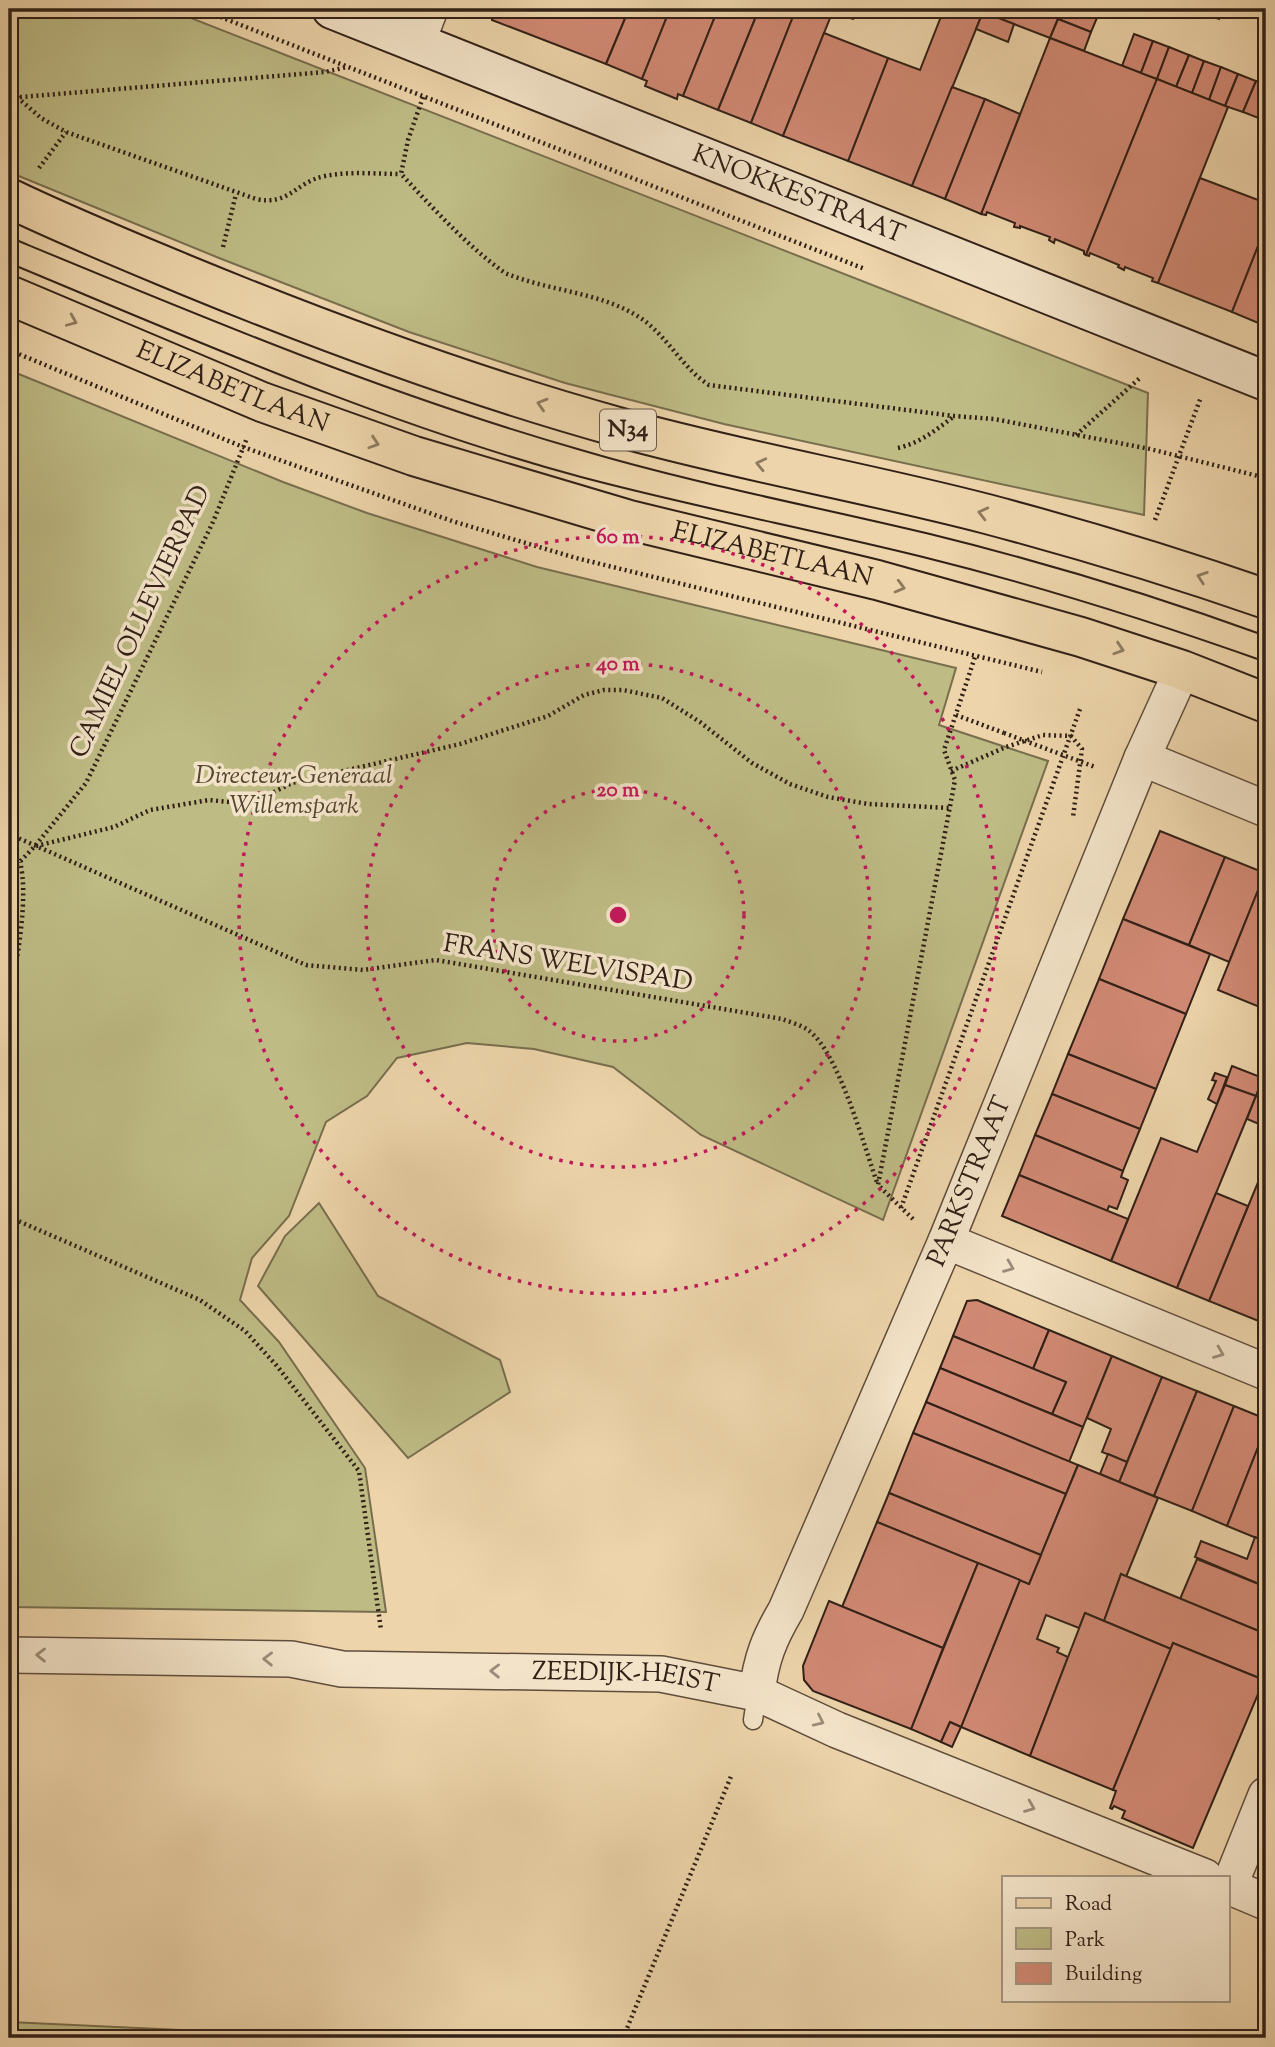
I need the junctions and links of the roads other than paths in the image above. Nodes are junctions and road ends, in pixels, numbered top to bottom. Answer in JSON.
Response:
{"nodes":[{"id":1,"x":332,"y":9,"type":"edge"},
{"id":2,"x":424,"y":26,"type":"edge"},
{"id":3,"x":21,"y":187,"type":"edge"},
{"id":4,"x":9,"y":295,"type":"edge"},
{"id":5,"x":1266,"y":380,"type":"edge"},
{"id":6,"x":1266,"y":599,"type":"edge"},
{"id":7,"x":1182,"y":670,"type":"junction"},
{"id":8,"x":1266,"y":703,"type":"edge"},
{"id":9,"x":1142,"y":758,"type":"junction"},
{"id":10,"x":1266,"y":809,"type":"edge"},
{"id":11,"x":946,"y":1241,"type":"junction"},
{"id":12,"x":1266,"y":1372,"type":"edge"},
{"id":13,"x":9,"y":1655,"type":"edge"},
{"id":14,"x":755,"y":1707,"type":"junction"},
{"id":15,"x":1266,"y":1794,"type":"edge"},
{"id":16,"x":1202,"y":1876,"type":"edge"},
{"id":17,"x":1230,"y":1882,"type":"edge"},
{"id":18,"x":1230,"y":1888,"type":"edge"},
{"id":19,"x":1266,"y":1902,"type":"edge"}],
"edges":[{"from":1,"to":2,"type":"street","name":"KNOKKESTRAAT"},
{"from":2,"to":5,"type":"street","name":"KNOKKESTRAAT"},
{"from":6,"to":3,"type":"main road","number":"N34","one_way":true},
{"from":4,"to":7,"type":"main road","name":"ELIZABETLAAN","one_way":true},
{"from":7,"to":8,"type":"main road","name":"ELIZABETLAAN"},
{"from":7,"to":9,"type":"street","name":"PARKSTRAAT"},
{"from":9,"to":10,"type":"street"},
{"from":9,"to":11,"type":"street","name":"PARKSTRAAT"},
{"from":11,"to":12,"type":"street","one_way":true},
{"from":11,"to":14,"type":"street","name":"PARKSTRAAT"},
{"from":14,"to":13,"type":"street","name":"ZEEDIJK-HEIST","one_way":true},
{"from":14,"to":16,"type":"street","name":"ZEEDIJK-HEIST","one_way":true},
{"from":15,"to":17,"type":"street"},
{"from":18,"to":19,"type":"street"}]}
